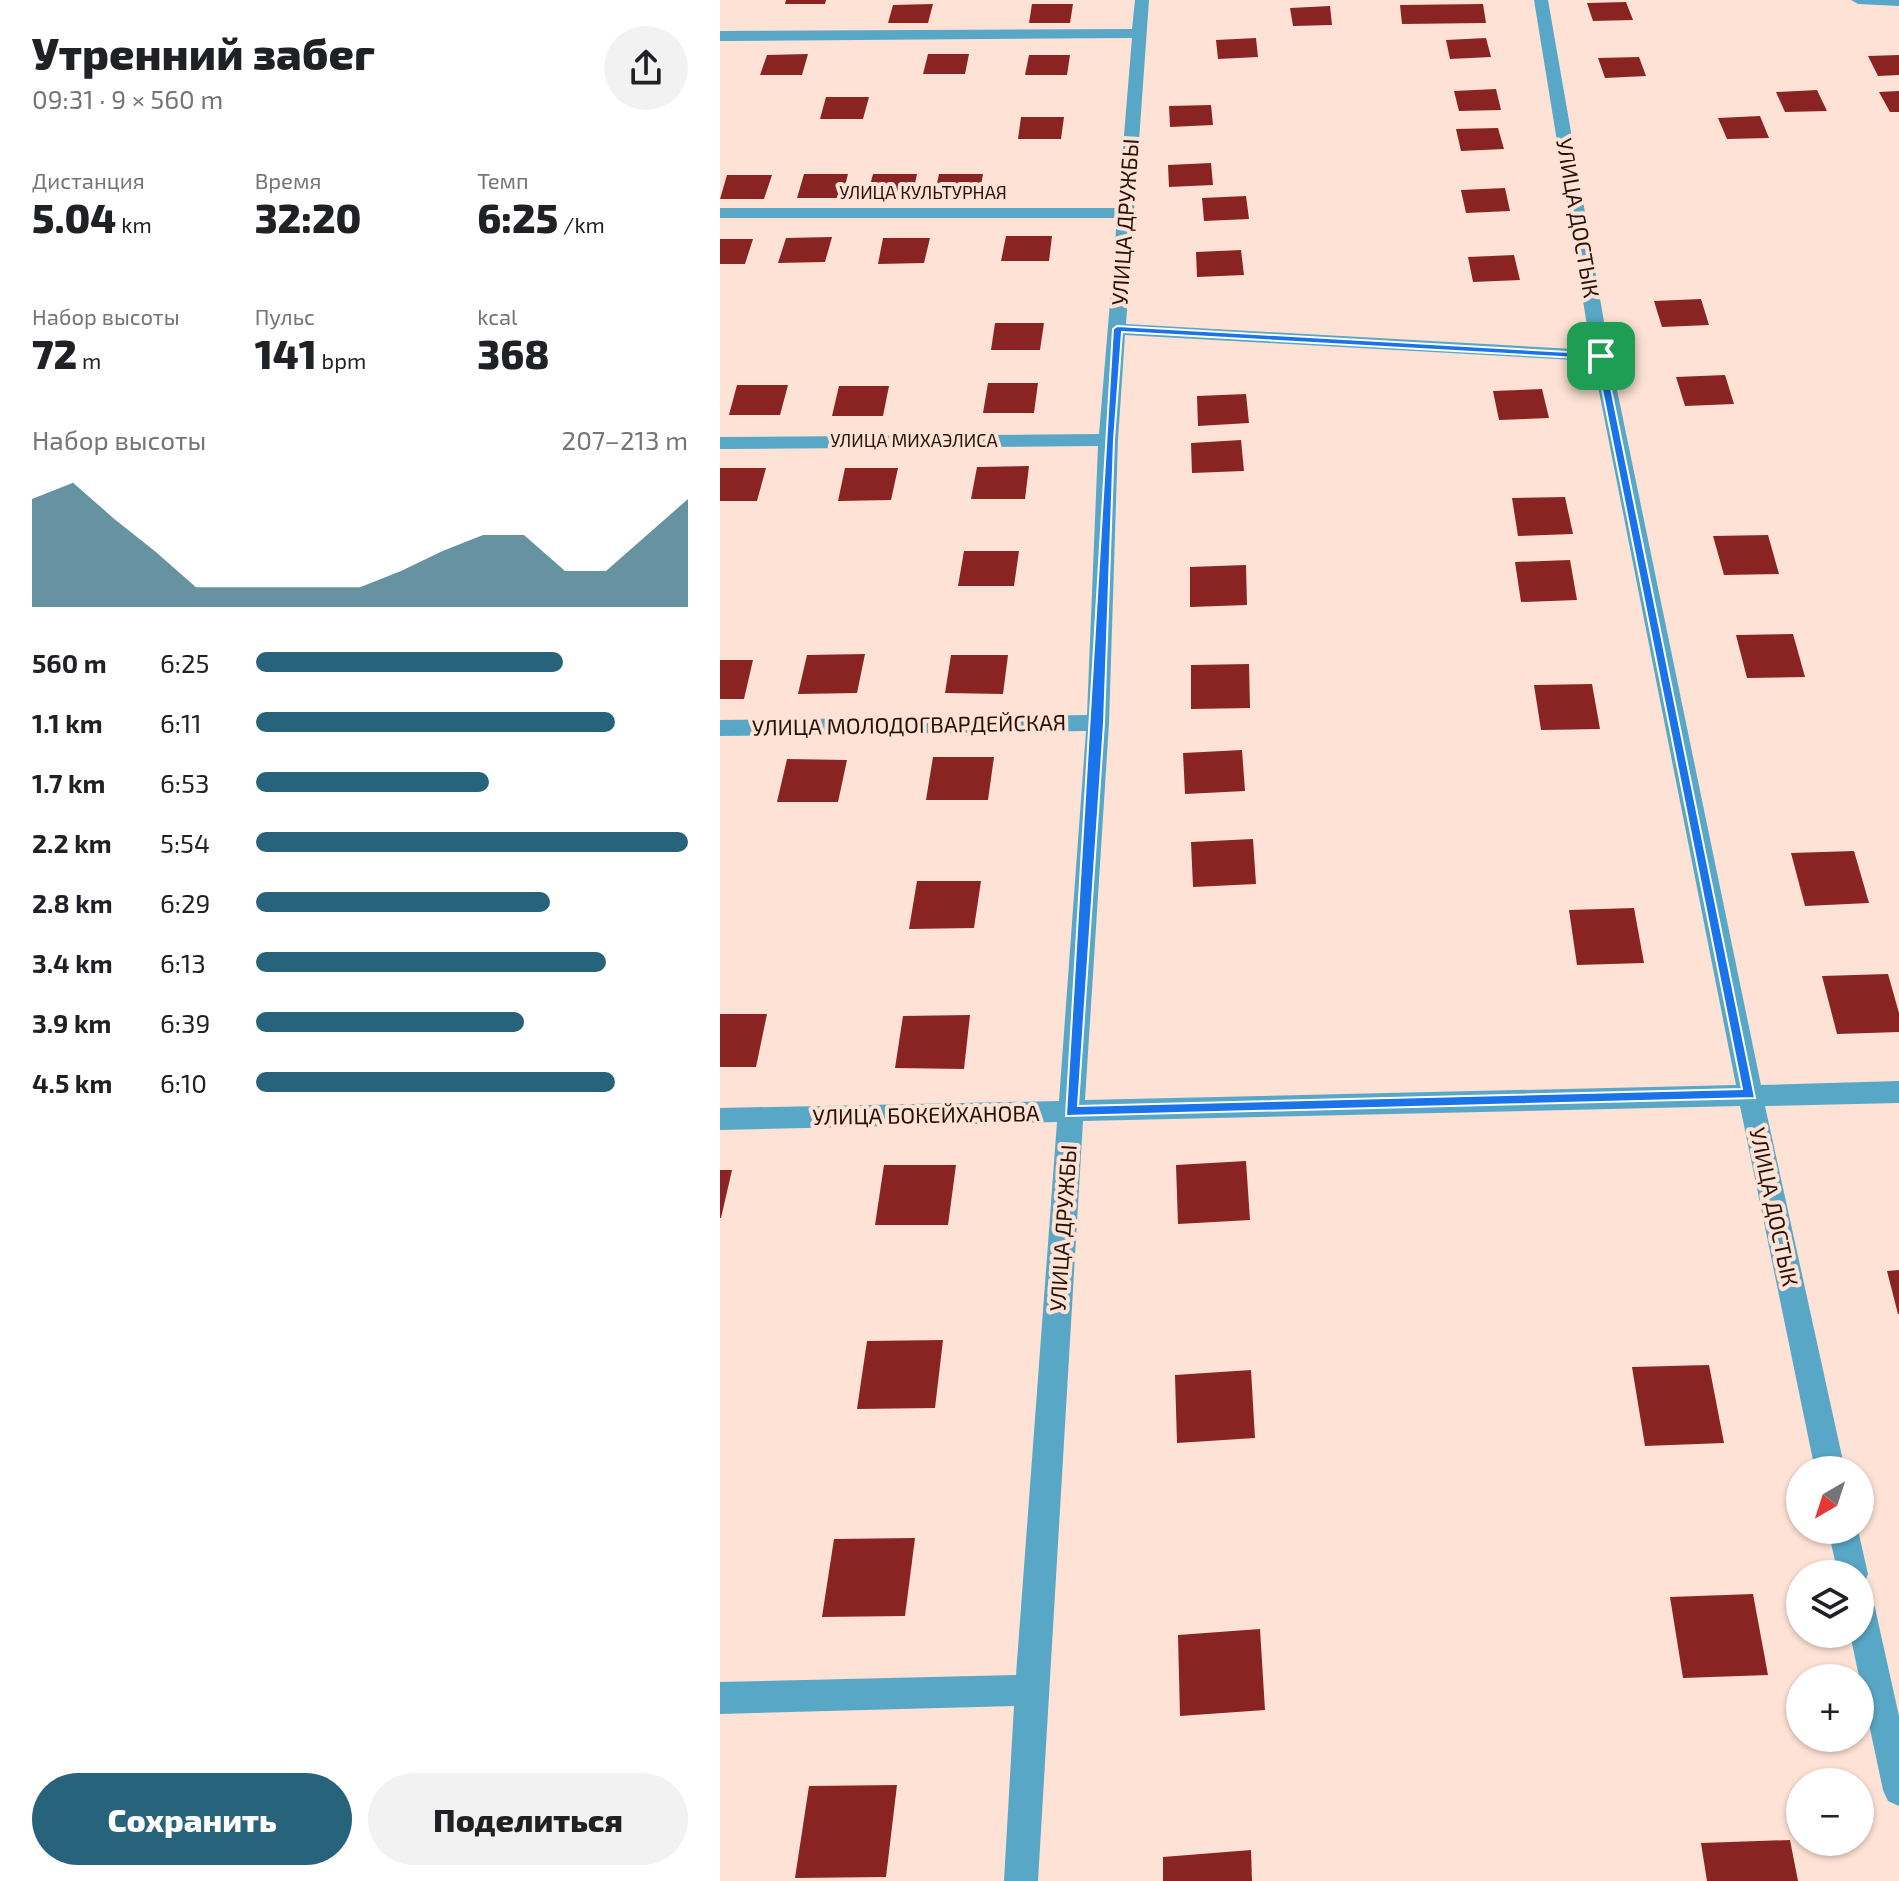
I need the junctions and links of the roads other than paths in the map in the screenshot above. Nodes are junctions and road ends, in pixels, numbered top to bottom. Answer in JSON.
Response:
{"nodes":[{"id":1,"x":1142,"y":0,"type":"edge"},
{"id":2,"x":1541,"y":0,"type":"edge"},
{"id":3,"x":1858,"y":0,"type":"edge"},
{"id":4,"x":1899,"y":2,"type":"edge"},
{"id":5,"x":1139,"y":33,"type":"junction"},
{"id":6,"x":720,"y":36,"type":"edge"},
{"id":7,"x":720,"y":213,"type":"edge"},
{"id":8,"x":1126,"y":213,"type":"junction"},
{"id":9,"x":1117,"y":329,"type":"junction"},
{"id":10,"x":1601,"y":356,"type":"junction"},
{"id":11,"x":1108,"y":440,"type":"junction"},
{"id":12,"x":720,"y":443,"type":"edge"},
{"id":13,"x":1098,"y":723,"type":"junction"},
{"id":14,"x":720,"y":728,"type":"edge"},
{"id":15,"x":1899,"y":1092,"type":"edge"},
{"id":16,"x":1750,"y":1094,"type":"junction"},
{"id":17,"x":1071,"y":1112,"type":"junction"},
{"id":18,"x":720,"y":1119,"type":"edge"},
{"id":19,"x":1827,"y":1456,"type":"edge"},
{"id":20,"x":1869,"y":1648,"type":"edge"},
{"id":21,"x":1031,"y":1690,"type":"junction"},
{"id":22,"x":720,"y":1698,"type":"edge"},
{"id":23,"x":1899,"y":1790,"type":"edge"},
{"id":24,"x":1021,"y":1881,"type":"edge"}],
"edges":[{"from":1,"to":5,"type":"street","name":"УЛИЦА ДРУЖБЫ"},
{"from":2,"to":10,"type":"street","name":"УЛИЦА ДОСТЫК"},
{"from":3,"to":4,"type":"street"},
{"from":5,"to":6,"type":"street"},
{"from":5,"to":8,"type":"street","name":"УЛИЦА ДРУЖБЫ"},
{"from":7,"to":8,"type":"street","name":"УЛИЦА КУЛЬТУРНАЯ"},
{"from":8,"to":9,"type":"street","name":"УЛИЦА ДРУЖБЫ"},
{"from":9,"to":10,"type":"street"},
{"from":9,"to":11,"type":"street","name":"УЛИЦА ДРУЖБЫ"},
{"from":10,"to":16,"type":"street","name":"УЛИЦА ДОСТЫК"},
{"from":11,"to":12,"type":"street","name":"УЛИЦА МИХАЭЛИСА"},
{"from":11,"to":13,"type":"street","name":"УЛИЦА ДРУЖБЫ"},
{"from":13,"to":14,"type":"street","name":"УЛИЦА МОЛОДОГВАРДЕЙСКАЯ"},
{"from":13,"to":17,"type":"street","name":"УЛИЦА ДРУЖБЫ"},
{"from":15,"to":16,"type":"street","name":"УЛИЦА БОКЕЙХАНОВА"},
{"from":16,"to":17,"type":"street","name":"УЛИЦА БОКЕЙХАНОВА"},
{"from":16,"to":19,"type":"street","name":"УЛИЦА ДОСТЫК"},
{"from":17,"to":18,"type":"street","name":"УЛИЦА БОКЕЙХАНОВА"},
{"from":17,"to":21,"type":"street","name":"УЛИЦА ДРУЖБЫ"},
{"from":20,"to":23,"type":"street"},
{"from":21,"to":22,"type":"street"},
{"from":21,"to":24,"type":"street","name":"УЛИЦА ДРУЖБЫ"}]}
